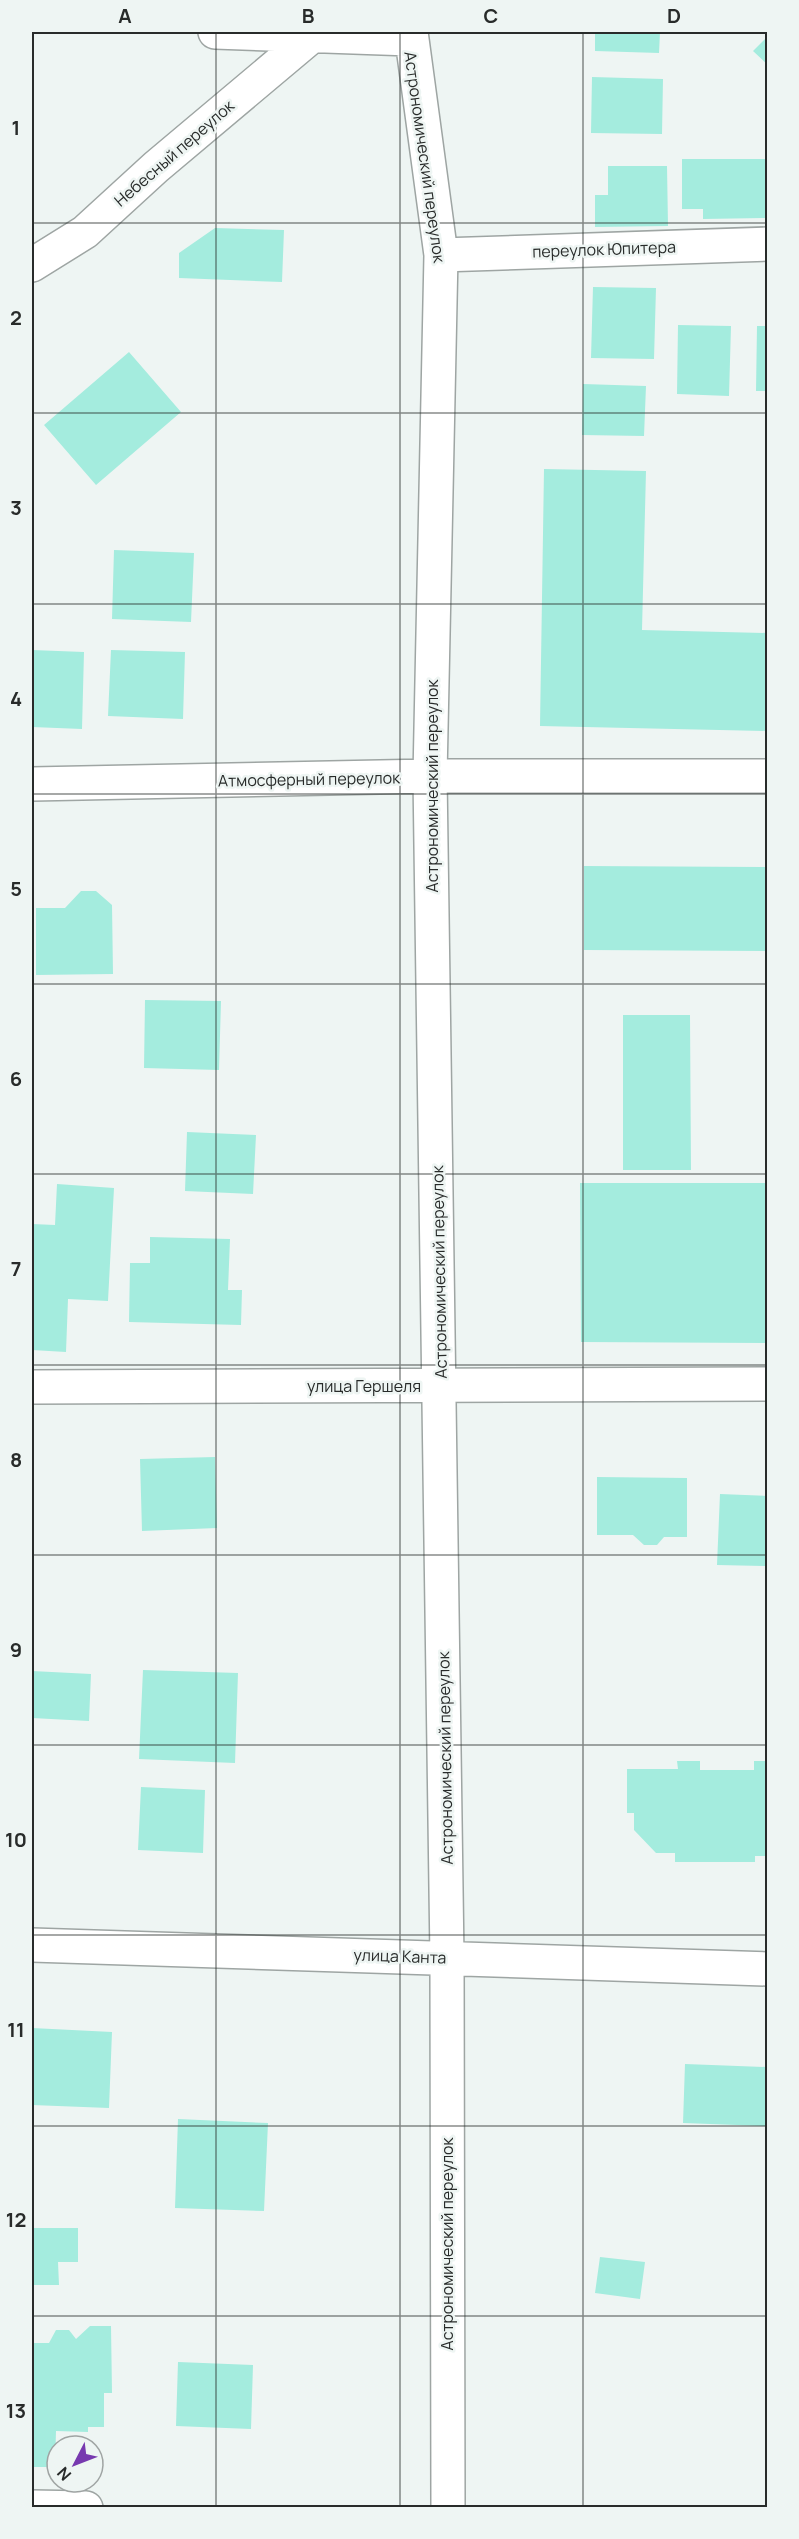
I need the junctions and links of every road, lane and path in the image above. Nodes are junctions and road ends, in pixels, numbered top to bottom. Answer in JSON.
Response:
{"nodes":[{"id":1,"x":215,"y":32,"type":"edge"},
{"id":2,"x":313,"y":35,"type":"junction"},
{"id":3,"x":410,"y":35,"type":"edge"},
{"id":4,"x":768,"y":244,"type":"edge"},
{"id":5,"x":441,"y":255,"type":"junction"},
{"id":6,"x":32,"y":265,"type":"edge"},
{"id":7,"x":430,"y":776,"type":"junction"},
{"id":8,"x":768,"y":776,"type":"edge"},
{"id":9,"x":32,"y":784,"type":"edge"},
{"id":10,"x":768,"y":1384,"type":"edge"},
{"id":11,"x":441,"y":1386,"type":"junction"},
{"id":12,"x":32,"y":1388,"type":"edge"},
{"id":13,"x":32,"y":1945,"type":"edge"},
{"id":14,"x":447,"y":1958,"type":"junction"},
{"id":15,"x":768,"y":1969,"type":"edge"},
{"id":16,"x":32,"y":2506,"type":"edge"},
{"id":17,"x":86,"y":2508,"type":"edge"},
{"id":18,"x":448,"y":2508,"type":"edge"}],
"edges":[{"from":1,"to":2,"type":"street"},
{"from":2,"to":3,"type":"street"},
{"from":2,"to":6,"type":"street","name":"Небесный переулок"},
{"from":3,"to":5,"type":"street","name":"Астрономический переулок"},
{"from":4,"to":5,"type":"street","name":"переулок Юпитера"},
{"from":5,"to":7,"type":"street","name":"Астрономический переулок"},
{"from":7,"to":8,"type":"street","name":"Атмосферный переулок"},
{"from":7,"to":9,"type":"street","name":"Атмосферный переулок"},
{"from":7,"to":11,"type":"street","name":"Астрономический переулок"},
{"from":10,"to":11,"type":"street","name":"улица Гершеля"},
{"from":11,"to":12,"type":"street","name":"улица Гершеля"},
{"from":11,"to":14,"type":"street","name":"Астрономический переулок"},
{"from":13,"to":14,"type":"street","name":"улица Канта"},
{"from":14,"to":15,"type":"street","name":"улица Канта"},
{"from":14,"to":18,"type":"street","name":"Астрономический переулок"},
{"from":16,"to":17,"type":"street"}]}
